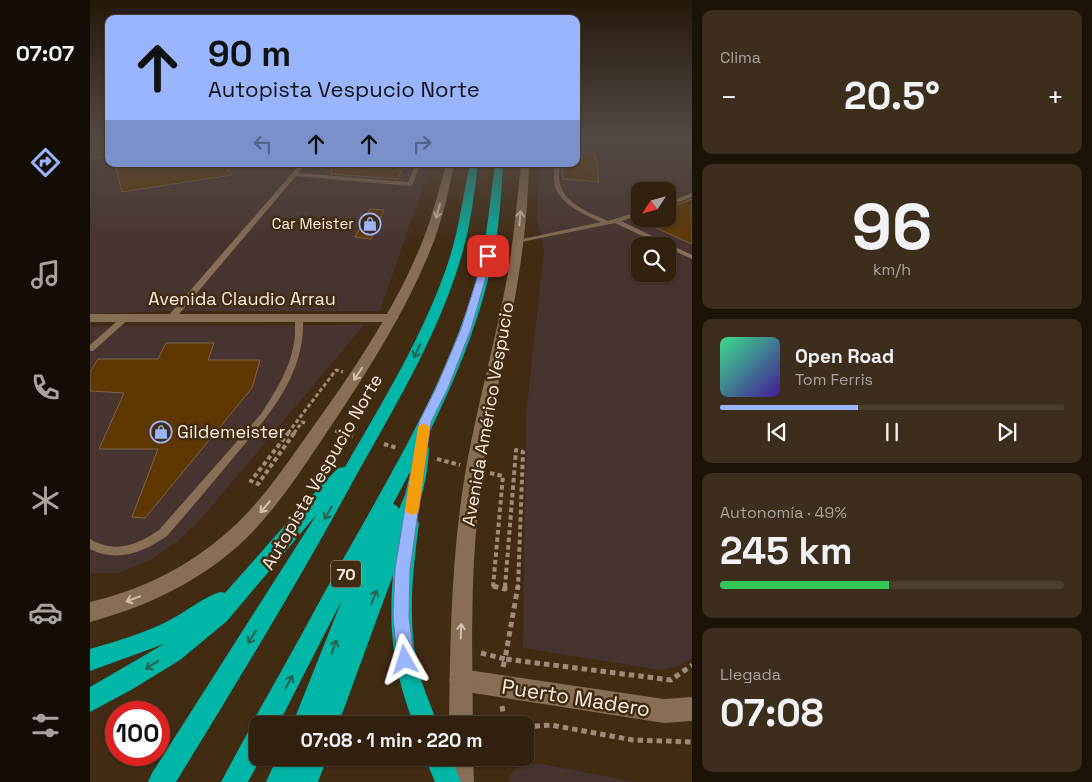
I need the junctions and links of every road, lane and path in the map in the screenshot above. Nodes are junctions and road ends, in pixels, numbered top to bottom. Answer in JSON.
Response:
{"nodes":[{"id":1,"x":295,"y":174,"type":"edge"},
{"id":2,"x":301,"y":174,"type":"edge"},
{"id":3,"x":414,"y":174,"type":"edge"},
{"id":4,"x":448,"y":174,"type":"edge"},
{"id":5,"x":472,"y":174,"type":"edge"},
{"id":6,"x":498,"y":174,"type":"edge"},
{"id":7,"x":524,"y":174,"type":"edge"},
{"id":8,"x":557,"y":174,"type":"edge"},
{"id":9,"x":692,"y":195,"type":"edge"},
{"id":10,"x":676,"y":201,"type":"edge"},
{"id":11,"x":631,"y":216,"type":"edge"},
{"id":12,"x":616,"y":221,"type":"junction"},
{"id":13,"x":608,"y":223,"type":"junction"},
{"id":14,"x":518,"y":242,"type":"junction"},
{"id":15,"x":692,"y":256,"type":"edge"},
{"id":16,"x":90,"y":318,"type":"edge"},
{"id":17,"x":127,"y":318,"type":"junction"},
{"id":18,"x":171,"y":318,"type":"junction"},
{"id":19,"x":299,"y":318,"type":"junction"},
{"id":20,"x":394,"y":318,"type":"junction"},
{"id":21,"x":90,"y":349,"type":"edge"},
{"id":22,"x":425,"y":422,"type":"junction"},
{"id":23,"x":421,"y":448,"type":"junction"},
{"id":24,"x":516,"y":450,"type":"dead end"},
{"id":25,"x":360,"y":455,"type":"junction"},
{"id":26,"x":414,"y":495,"type":"junction"},
{"id":27,"x":90,"y":544,"type":"edge"},
{"id":28,"x":251,"y":578,"type":"junction"},
{"id":29,"x":90,"y":612,"type":"edge"},
{"id":30,"x":461,"y":648,"type":"junction"},
{"id":31,"x":505,"y":659,"type":"junction"},
{"id":32,"x":90,"y":660,"type":"edge"},
{"id":33,"x":692,"y":665,"type":"edge"},
{"id":34,"x":461,"y":680,"type":"junction"},
{"id":35,"x":500,"y":686,"type":"junction"},
{"id":36,"x":90,"y":700,"type":"edge"},
{"id":37,"x":692,"y":710,"type":"edge"},
{"id":38,"x":270,"y":716,"type":"edge"},
{"id":39,"x":307,"y":716,"type":"edge"},
{"id":40,"x":329,"y":716,"type":"edge"},
{"id":41,"x":423,"y":716,"type":"edge"},
{"id":42,"x":461,"y":716,"type":"edge"},
{"id":43,"x":504,"y":716,"type":"edge"},
{"id":44,"x":534,"y":726,"type":"edge"},
{"id":45,"x":692,"y":742,"type":"edge"},
{"id":46,"x":249,"y":755,"type":"edge"},
{"id":47,"x":286,"y":766,"type":"edge"},
{"id":48,"x":311,"y":766,"type":"edge"},
{"id":49,"x":441,"y":766,"type":"edge"},
{"id":50,"x":461,"y":766,"type":"edge"},
{"id":51,"x":161,"y":782,"type":"edge"},
{"id":52,"x":234,"y":782,"type":"edge"},
{"id":53,"x":279,"y":782,"type":"edge"},
{"id":54,"x":305,"y":782,"type":"edge"},
{"id":55,"x":448,"y":782,"type":"edge"},
{"id":56,"x":461,"y":782,"type":"edge"}],
"edges":[{"from":1,"to":18,"type":"lane"},
{"from":2,"to":3,"type":"lane"},
{"from":4,"to":20,"type":"main road","one_way":true},
{"from":5,"to":25,"type":"highway","name":"Autopista Vespucio Norte","one_way":true},
{"from":6,"to":22,"type":"highway","number":"70"},
{"from":14,"to":7,"type":"main road","name":"Avenida Américo Vespucio","one_way":true},
{"from":8,"to":13,"type":"lane"},
{"from":9,"to":10,"type":"lane"},
{"from":11,"to":12,"type":"lane"},
{"from":12,"to":13,"type":"lane"},
{"from":12,"to":15,"type":"lane"},
{"from":13,"to":14,"type":"lane"},
{"from":30,"to":14,"type":"main road","name":"Avenida Américo Vespucio","one_way":true},
{"from":16,"to":17,"type":"main road","name":"Avenida Claudio Arrau"},
{"from":17,"to":18,"type":"main road","name":"Avenida Claudio Arrau"},
{"from":17,"to":21,"type":"lane"},
{"from":18,"to":19,"type":"main road","name":"Avenida Claudio Arrau"},
{"from":19,"to":20,"type":"main road","name":"Avenida Claudio Arrau"},
{"from":19,"to":27,"type":"lane"},
{"from":20,"to":29,"type":"main road","one_way":true},
{"from":22,"to":23,"type":"highway"},
{"from":38,"to":22,"type":"highway","number":"70","one_way":true},
{"from":23,"to":26,"type":"highway"},
{"from":39,"to":23,"type":"highway","one_way":true},
{"from":24,"to":31,"type":"path"},
{"from":25,"to":28,"type":"highway"},
{"from":25,"to":51,"type":"highway","name":"Autopista Vespucio Norte","one_way":true},
{"from":40,"to":26,"type":"highway","one_way":true},
{"from":26,"to":41,"type":"highway"},
{"from":28,"to":32,"type":"highway"},
{"from":28,"to":36,"type":"highway","one_way":true},
{"from":30,"to":31,"type":"path"},
{"from":30,"to":34,"type":"main road","name":"Avenida Américo Vespucio"},
{"from":31,"to":33,"type":"path"},
{"from":31,"to":35,"type":"path"},
{"from":34,"to":35,"type":"main road","name":"Puerto Madero"},
{"from":34,"to":42,"type":"main road","name":"Avenida Américo Vespucio"},
{"from":35,"to":37,"type":"main road","name":"Puerto Madero"},
{"from":35,"to":43,"type":"path"},
{"from":44,"to":45,"type":"path"},
{"from":46,"to":52,"type":"highway"},
{"from":47,"to":53,"type":"highway"},
{"from":48,"to":54,"type":"highway"},
{"from":49,"to":55,"type":"highway"},
{"from":50,"to":56,"type":"main road"}]}
